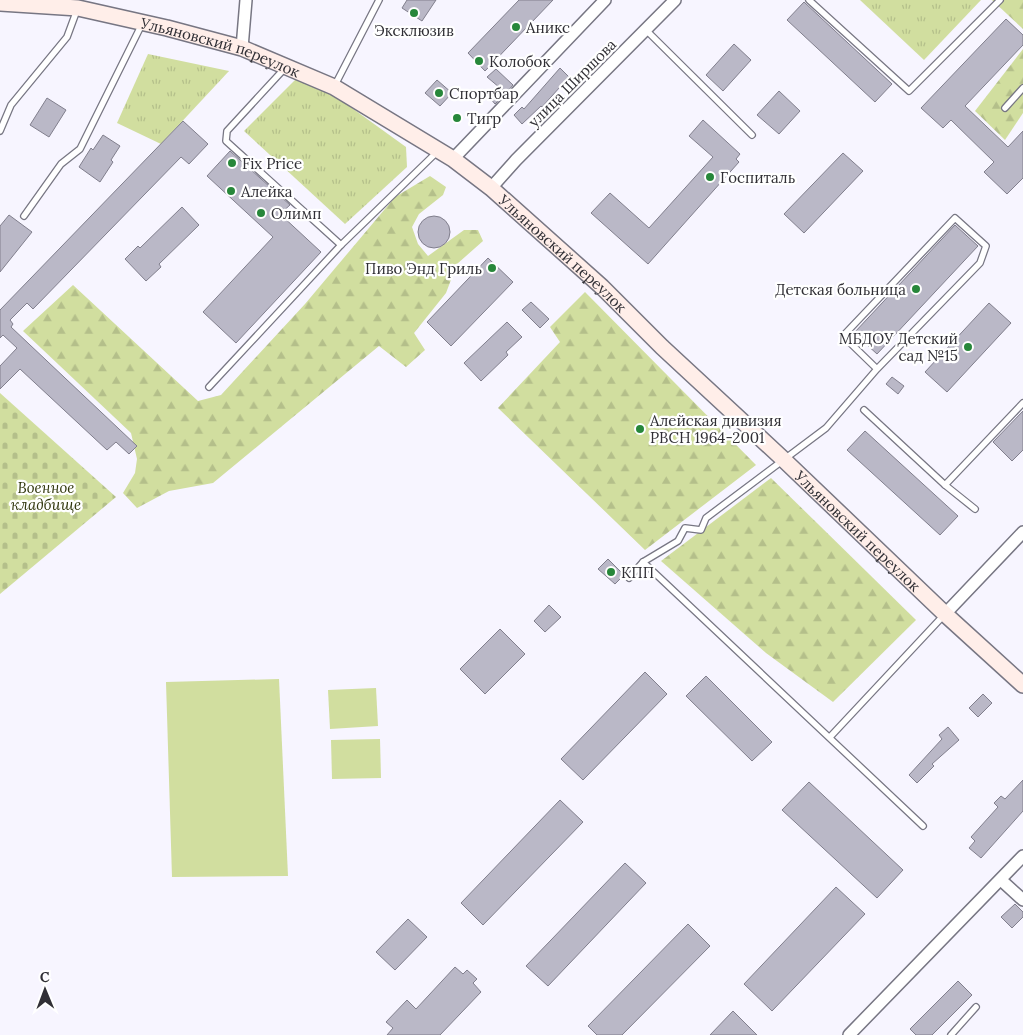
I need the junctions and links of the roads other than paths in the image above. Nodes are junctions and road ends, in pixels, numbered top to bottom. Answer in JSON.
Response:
{"nodes":[{"id":1,"x":246,"y":0,"type":"edge"},
{"id":2,"x":379,"y":0,"type":"edge"},
{"id":3,"x":605,"y":0,"type":"edge"},
{"id":4,"x":675,"y":0,"type":"edge"},
{"id":5,"x":809,"y":0,"type":"edge"},
{"id":6,"x":1000,"y":0,"type":"edge"},
{"id":7,"x":0,"y":3,"type":"edge"},
{"id":8,"x":53,"y":3,"type":"edge"},
{"id":9,"x":78,"y":8,"type":"junction"},
{"id":10,"x":142,"y":24,"type":"junction"},
{"id":11,"x":646,"y":30,"type":"junction"},
{"id":12,"x":242,"y":48,"type":"junction"},
{"id":13,"x":286,"y":67,"type":"junction"},
{"id":14,"x":334,"y":87,"type":"junction"},
{"id":15,"x":1023,"y":88,"type":"edge"},
{"id":16,"x":1005,"y":108,"type":"dead end"},
{"id":17,"x":0,"y":131,"type":"edge"},
{"id":18,"x":752,"y":135,"type":"dead end"},
{"id":19,"x":438,"y":150,"type":"junction"},
{"id":20,"x":453,"y":159,"type":"junction"},
{"id":21,"x":491,"y":188,"type":"junction"},
{"id":22,"x":24,"y":216,"type":"dead end"},
{"id":23,"x":341,"y":246,"type":"junction"},
{"id":24,"x":877,"y":369,"type":"junction"},
{"id":25,"x":209,"y":387,"type":"dead end"},
{"id":26,"x":1023,"y":403,"type":"edge"},
{"id":27,"x":864,"y":410,"type":"dead end"},
{"id":28,"x":783,"y":459,"type":"junction"},
{"id":29,"x":945,"y":485,"type":"junction"},
{"id":30,"x":975,"y":509,"type":"dead end"},
{"id":31,"x":1023,"y":532,"type":"edge"},
{"id":32,"x":643,"y":562,"type":"junction"},
{"id":33,"x":629,"y":578,"type":"dead end"},
{"id":34,"x":945,"y":614,"type":"junction"},
{"id":35,"x":1023,"y":685,"type":"edge"},
{"id":36,"x":830,"y":737,"type":"junction"},
{"id":37,"x":923,"y":826,"type":"dead end"},
{"id":38,"x":1023,"y":856,"type":"edge"},
{"id":39,"x":1001,"y":880,"type":"junction"},
{"id":40,"x":1023,"y":900,"type":"edge"},
{"id":41,"x":976,"y":1007,"type":"dead end"},
{"id":42,"x":849,"y":1035,"type":"edge"},
{"id":43,"x":951,"y":1035,"type":"edge"}],
"edges":[{"from":1,"to":12,"type":"street"},
{"from":2,"to":14,"type":"lane"},
{"from":3,"to":20,"type":"street"},
{"from":4,"to":11,"type":"street","name":"улица Ширшова"},
{"from":5,"to":6,"type":"lane"},
{"from":7,"to":8,"type":"main road","name":"Ульяновский переулок"},
{"from":8,"to":9,"type":"main road","name":"Ульяновский переулок"},
{"from":9,"to":10,"type":"main road","name":"Ульяновский переулок"},
{"from":9,"to":17,"type":"lane"},
{"from":10,"to":12,"type":"main road","name":"Ульяновский переулок"},
{"from":10,"to":22,"type":"lane"},
{"from":11,"to":18,"type":"lane"},
{"from":11,"to":21,"type":"street","name":"улица Ширшова"},
{"from":12,"to":13,"type":"main road","name":"Ульяновский переулок"},
{"from":13,"to":14,"type":"main road","name":"Ульяновский переулок"},
{"from":13,"to":23,"type":"lane"},
{"from":14,"to":19,"type":"main road","name":"Ульяновский переулок"},
{"from":15,"to":16,"type":"lane"},
{"from":19,"to":20,"type":"main road","name":"Ульяновский переулок"},
{"from":19,"to":23,"type":"lane"},
{"from":20,"to":21,"type":"main road","name":"Ульяновский переулок"},
{"from":21,"to":28,"type":"main road","name":"Ульяновский переулок"},
{"from":23,"to":25,"type":"lane"},
{"from":24,"to":24,"type":"lane"},
{"from":24,"to":28,"type":"lane"},
{"from":26,"to":29,"type":"lane"},
{"from":27,"to":29,"type":"lane"},
{"from":28,"to":32,"type":"lane"},
{"from":28,"to":34,"type":"main road","name":"Ульяновский переулок"},
{"from":29,"to":30,"type":"lane"},
{"from":31,"to":34,"type":"street"},
{"from":32,"to":33,"type":"lane"},
{"from":32,"to":36,"type":"lane"},
{"from":34,"to":35,"type":"main road","name":"Ульяновский переулок"},
{"from":34,"to":36,"type":"lane"},
{"from":36,"to":37,"type":"lane"},
{"from":38,"to":39,"type":"street"},
{"from":39,"to":40,"type":"street"},
{"from":39,"to":42,"type":"street"},
{"from":41,"to":43,"type":"lane"}]}
